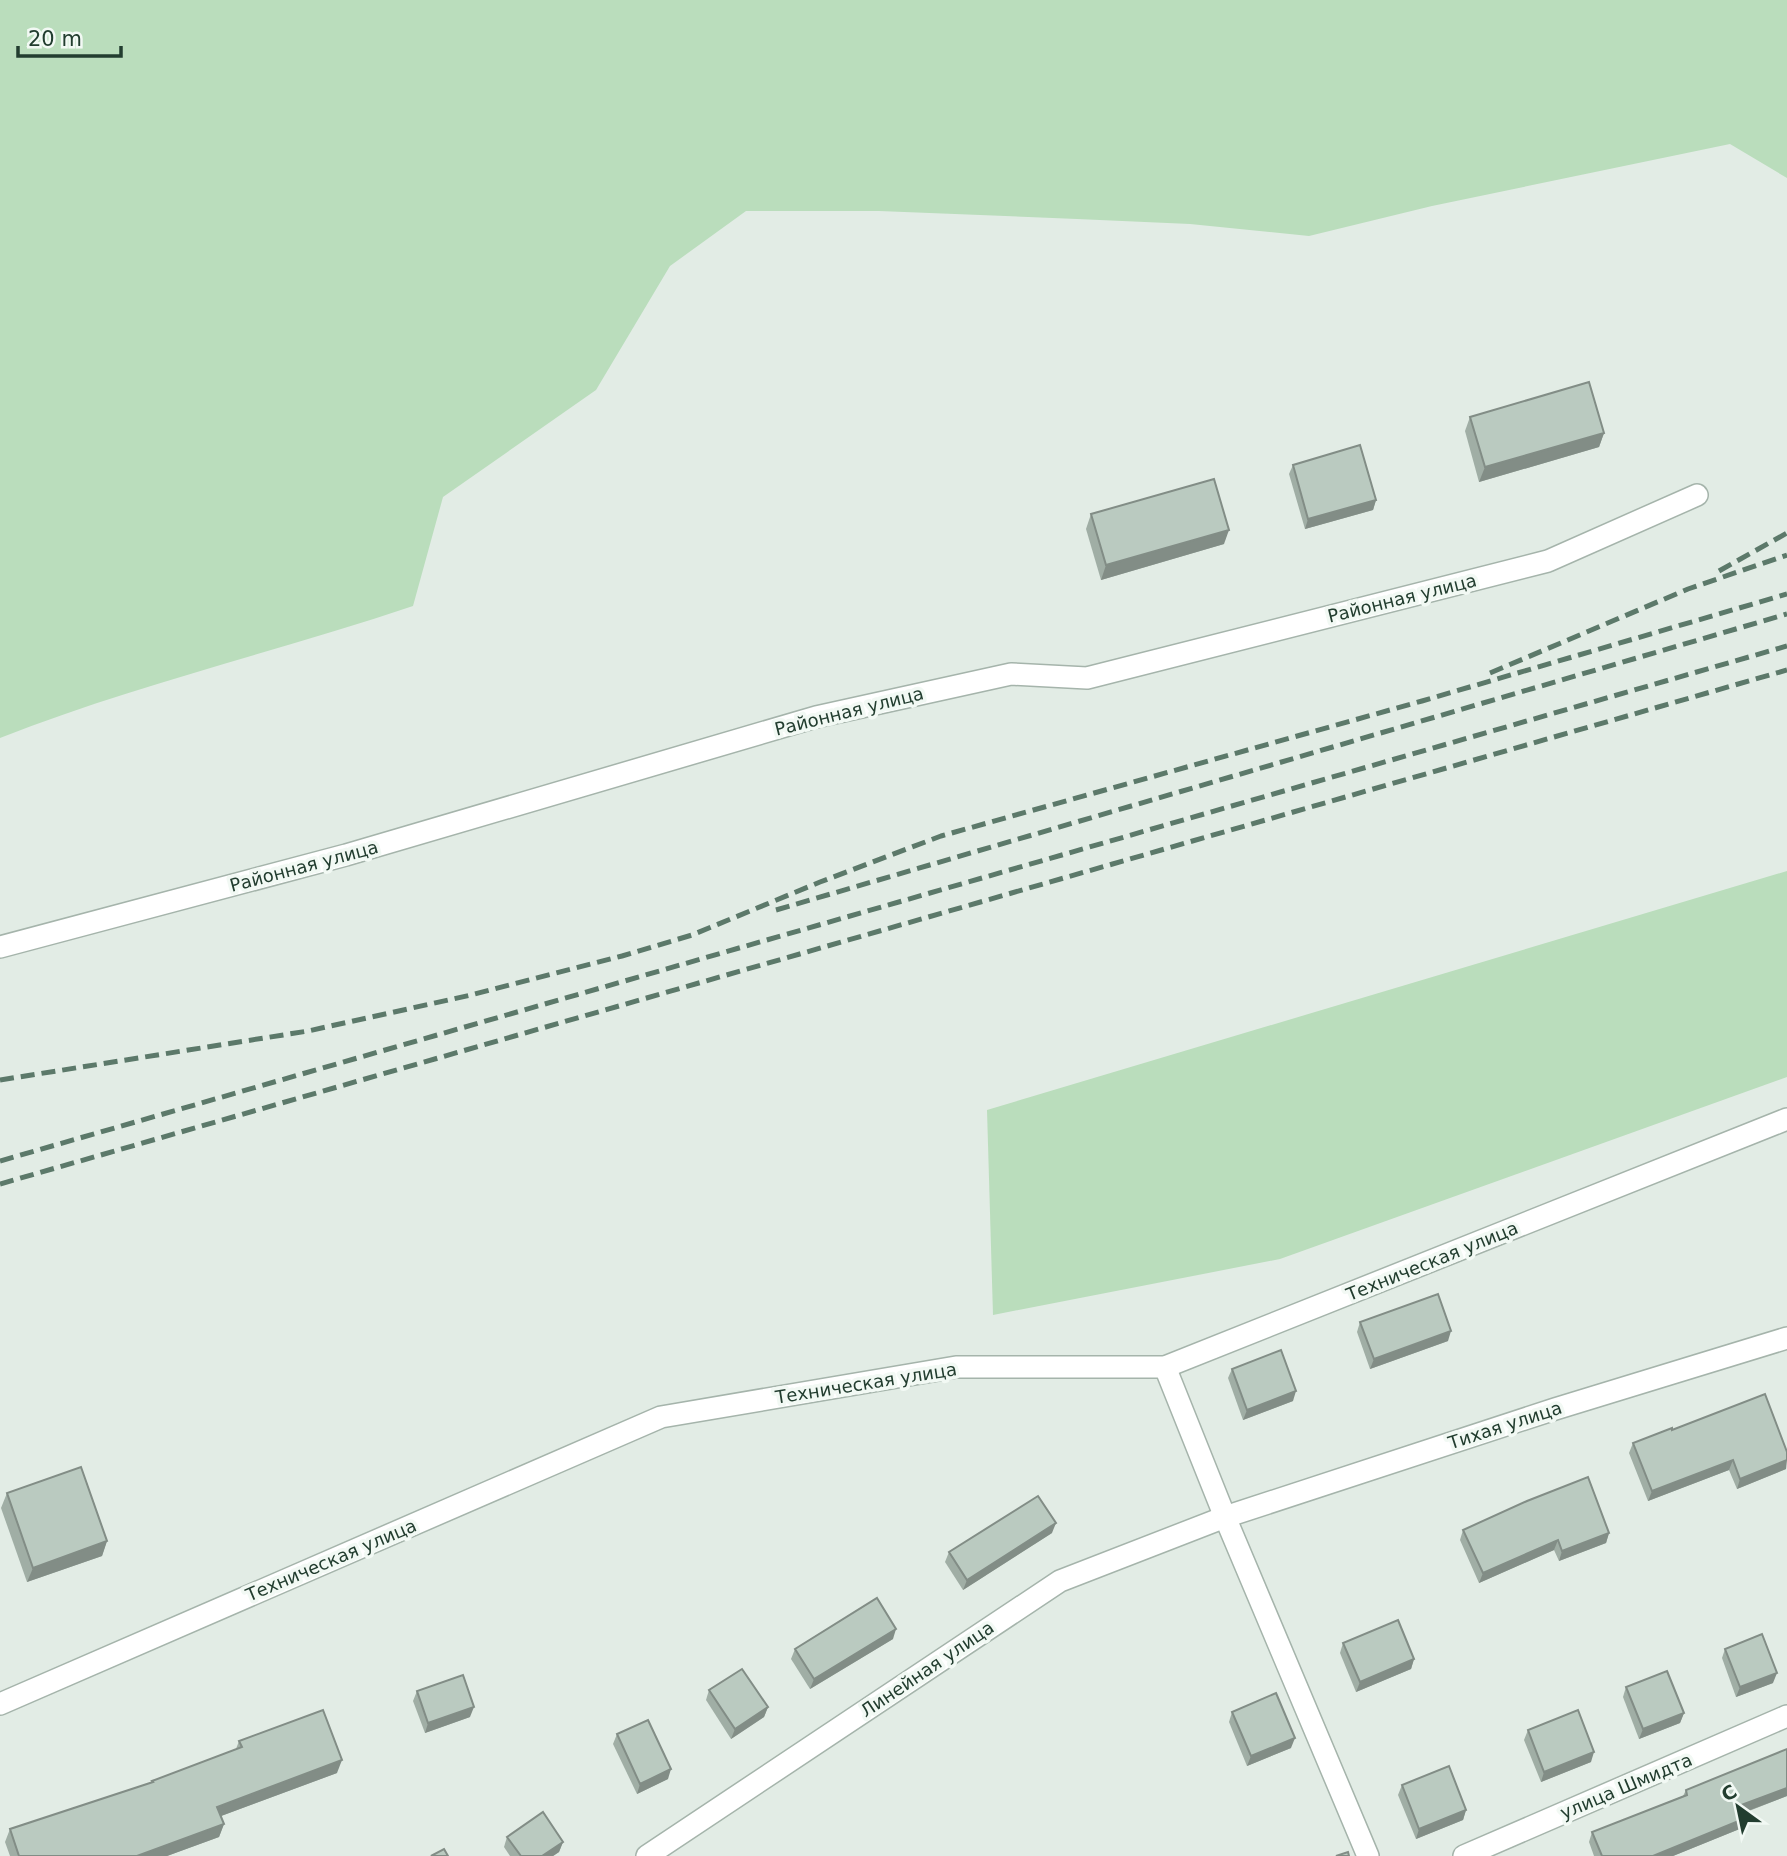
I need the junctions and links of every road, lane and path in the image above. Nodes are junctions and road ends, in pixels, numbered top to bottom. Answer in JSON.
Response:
{"nodes":[{"id":1,"x":1697,"y":495,"type":"dead end"},
{"id":2,"x":0,"y":947,"type":"edge"},
{"id":3,"x":1787,"y":1119,"type":"edge"},
{"id":4,"x":1787,"y":1338,"type":"edge"},
{"id":5,"x":1165,"y":1367,"type":"junction"},
{"id":6,"x":1225,"y":1517,"type":"junction"},
{"id":7,"x":0,"y":1704,"type":"edge"},
{"id":8,"x":1787,"y":1716,"type":"edge"},
{"id":9,"x":647,"y":1856,"type":"edge"},
{"id":10,"x":1368,"y":1856,"type":"edge"},
{"id":11,"x":1464,"y":1856,"type":"edge"}],
"edges":[{"from":1,"to":2,"type":"street","name":"Районная улица"},
{"from":3,"to":5,"type":"street","name":"Техническая улица"},
{"from":4,"to":6,"type":"street","name":"Тихая улица"},
{"from":5,"to":6,"type":"street"},
{"from":5,"to":7,"type":"street","name":"Техническая улица"},
{"from":6,"to":9,"type":"street","name":"Линейная улица"},
{"from":6,"to":10,"type":"street"},
{"from":8,"to":11,"type":"street","name":"улица Шмидта"}]}
